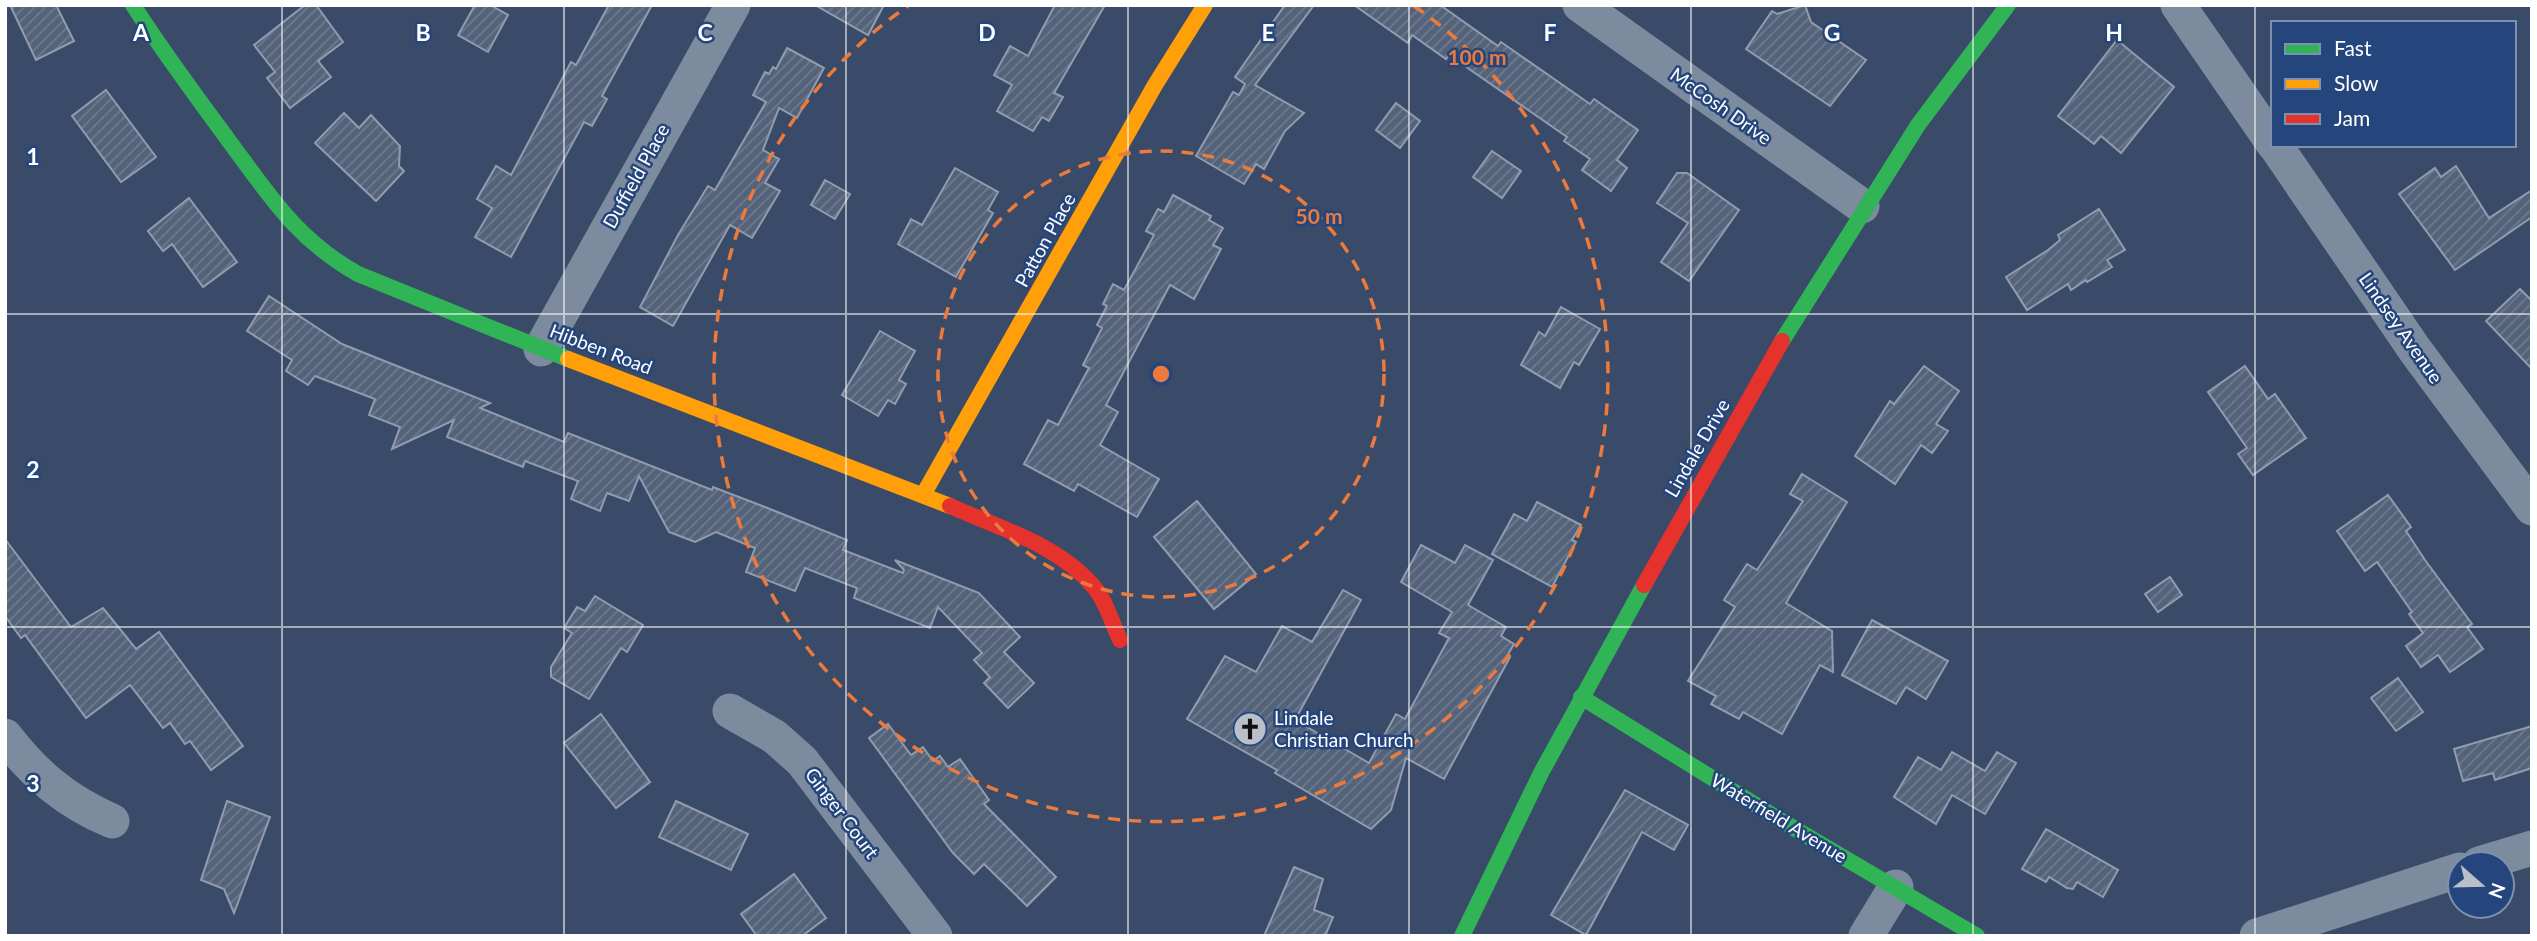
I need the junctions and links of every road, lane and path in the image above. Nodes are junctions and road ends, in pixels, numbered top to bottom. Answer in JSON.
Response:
{"nodes":[{"id":1,"x":134,"y":5,"type":"edge"},
{"id":2,"x":733,"y":5,"type":"edge"},
{"id":3,"x":1205,"y":5,"type":"edge"},
{"id":4,"x":1580,"y":5,"type":"edge"},
{"id":5,"x":2008,"y":5,"type":"edge"},
{"id":6,"x":2178,"y":5,"type":"edge"},
{"id":7,"x":2271,"y":140,"type":"edge"},
{"id":8,"x":2276,"y":147,"type":"edge"},
{"id":9,"x":1862,"y":206,"type":"junction"},
{"id":10,"x":541,"y":349,"type":"junction"},
{"id":11,"x":2528,"y":494,"type":"edge"},
{"id":12,"x":923,"y":495,"type":"junction"},
{"id":13,"x":1120,"y":640,"type":"dead end"},
{"id":14,"x":1581,"y":697,"type":"junction"},
{"id":15,"x":730,"y":710,"type":"dead end"},
{"id":16,"x":5,"y":736,"type":"edge"},
{"id":17,"x":112,"y":821,"type":"dead end"},
{"id":18,"x":2446,"y":875,"type":"edge"},
{"id":19,"x":1896,"y":887,"type":"junction"},
{"id":20,"x":935,"y":936,"type":"edge"},
{"id":21,"x":1462,"y":936,"type":"edge"},
{"id":22,"x":1866,"y":936,"type":"edge"},
{"id":23,"x":1977,"y":936,"type":"edge"},
{"id":24,"x":2256,"y":936,"type":"edge"}],
"edges":[{"from":1,"to":10,"type":"street","name":"Hibben Road"},
{"from":2,"to":10,"type":"street","name":"Duffield Place"},
{"from":3,"to":12,"type":"street","name":"Patton Place"},
{"from":4,"to":9,"type":"street","name":"McCosh Drive"},
{"from":5,"to":9,"type":"street","name":"Lindale Drive"},
{"from":6,"to":7,"type":"street","name":"Lindsey Avenue"},
{"from":8,"to":11,"type":"street","name":"Lindsey Avenue"},
{"from":9,"to":14,"type":"street","name":"Lindale Drive"},
{"from":10,"to":12,"type":"street","name":"Hibben Road"},
{"from":12,"to":13,"type":"street","name":"Hibben Road"},
{"from":14,"to":19,"type":"street","name":"Waterfield Avenue"},
{"from":14,"to":21,"type":"street","name":"Lindale Drive"},
{"from":15,"to":20,"type":"street","name":"Ginger Court"},
{"from":16,"to":17,"type":"street"},
{"from":18,"to":24,"type":"street"},
{"from":19,"to":22,"type":"street"},
{"from":19,"to":23,"type":"street","name":"Waterfield Avenue"}]}
